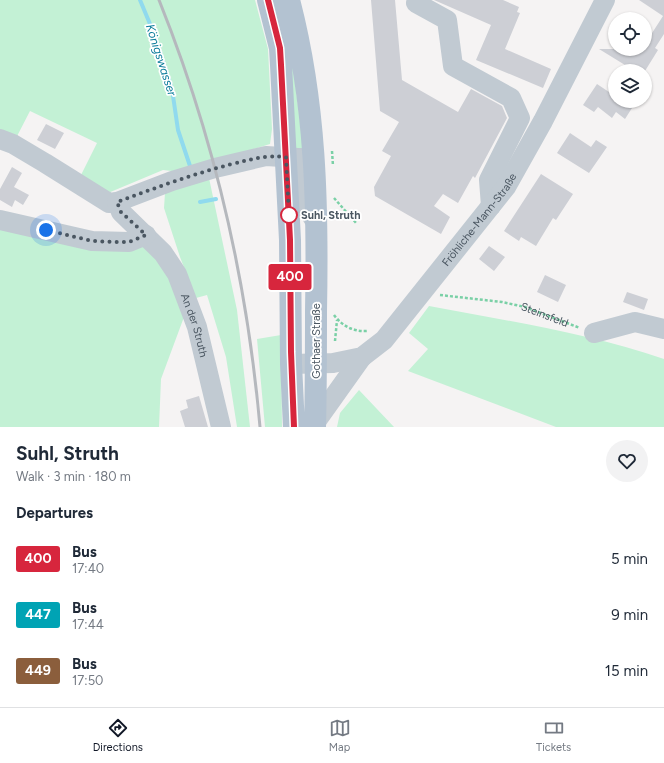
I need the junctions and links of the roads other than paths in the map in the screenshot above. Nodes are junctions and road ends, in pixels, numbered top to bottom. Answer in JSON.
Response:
{"nodes":[{"id":1,"x":268,"y":0,"type":"edge"},
{"id":2,"x":289,"y":0,"type":"edge"},
{"id":3,"x":605,"y":0,"type":"edge"},
{"id":4,"x":416,"y":3,"type":"dead end"},
{"id":5,"x":0,"y":139,"type":"edge"},
{"id":6,"x":300,"y":158,"type":"junction"},
{"id":7,"x":117,"y":202,"type":"junction"},
{"id":8,"x":491,"y":206,"type":"junction"},
{"id":9,"x":0,"y":220,"type":"edge"},
{"id":10,"x":146,"y":235,"type":"junction"},
{"id":11,"x":664,"y":329,"type":"edge"},
{"id":12,"x":594,"y":333,"type":"road end"},
{"id":13,"x":362,"y":357,"type":"junction"},
{"id":14,"x":291,"y":364,"type":"junction"},
{"id":15,"x":316,"y":364,"type":"junction"},
{"id":16,"x":315,"y":425,"type":"edge"},
{"id":17,"x":221,"y":427,"type":"edge"},
{"id":18,"x":294,"y":427,"type":"edge"}],
"edges":[{"from":1,"to":6,"type":"main road","name":"Gothaer Straße"},
{"from":2,"to":6,"type":"main road","name":"Gothaer Straße"},
{"from":3,"to":8,"type":"street","name":"Fröhliche-Mann-Straße"},
{"from":4,"to":8,"type":"street"},
{"from":5,"to":7,"type":"street"},
{"from":6,"to":7,"type":"street"},
{"from":6,"to":14,"type":"main road","name":"Gothaer Straße"},
{"from":6,"to":15,"type":"main road","name":"Gothaer Straße"},
{"from":7,"to":10,"type":"street","name":"An der Struth"},
{"from":8,"to":13,"type":"street","name":"Fröhliche-Mann-Straße"},
{"from":9,"to":10,"type":"street"},
{"from":10,"to":17,"type":"street","name":"An der Struth"},
{"from":11,"to":12,"type":"street"},
{"from":13,"to":15,"type":"street","name":"Fröhliche-Mann-Straße"},
{"from":13,"to":16,"type":"street"},
{"from":14,"to":15,"type":"street","name":"Fröhliche-Mann-Straße"},
{"from":14,"to":18,"type":"main road","name":"Gothaer Straße"},
{"from":15,"to":16,"type":"main road","name":"Gothaer Straße"}]}
